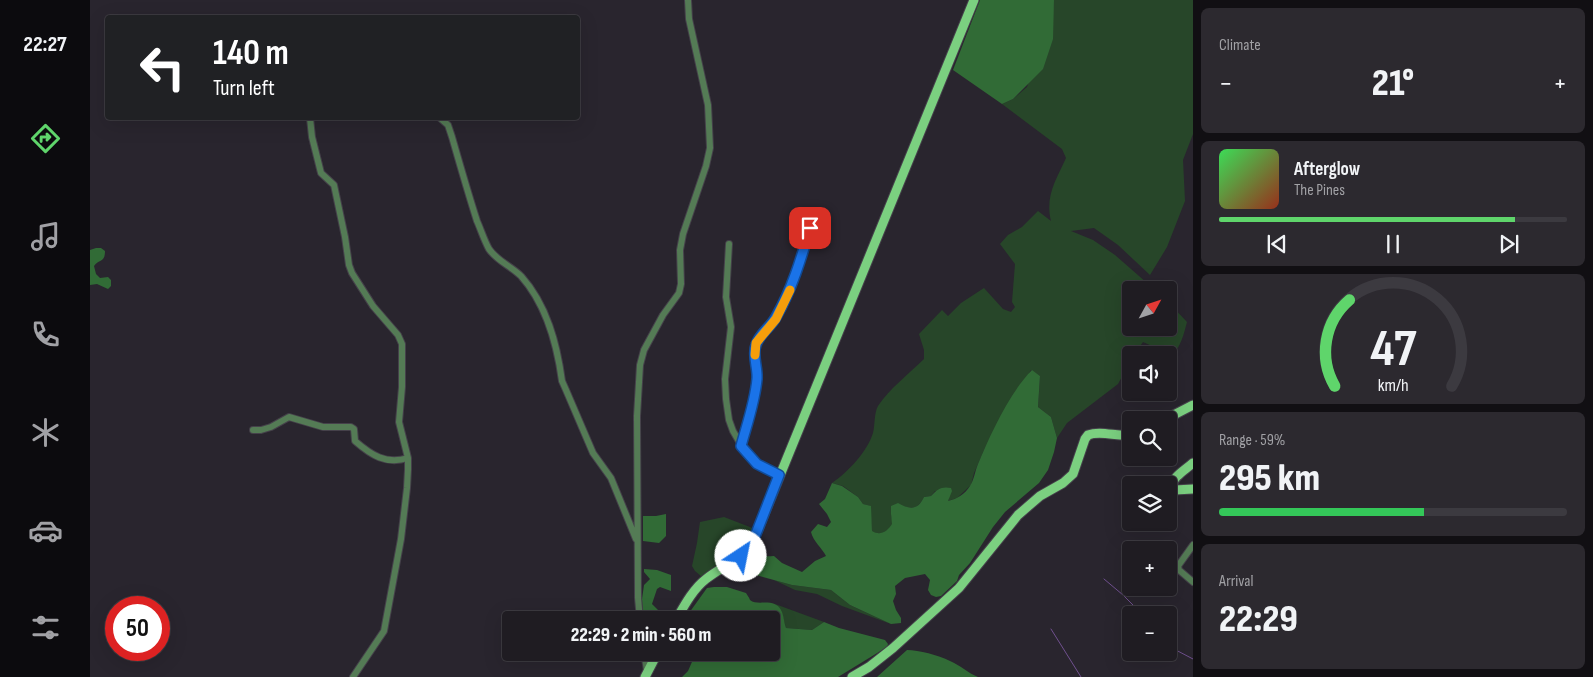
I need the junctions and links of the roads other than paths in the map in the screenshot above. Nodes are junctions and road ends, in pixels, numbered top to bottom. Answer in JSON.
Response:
{"nodes":[{"id":1,"x":688,"y":0,"type":"edge"},
{"id":2,"x":974,"y":0,"type":"edge"},
{"id":3,"x":310,"y":120,"type":"edge"},
{"id":4,"x":442,"y":120,"type":"edge"},
{"id":5,"x":810,"y":228,"type":"dead end"},
{"id":6,"x":728,"y":244,"type":"dead end"},
{"id":7,"x":1193,"y":405,"type":"edge"},
{"id":8,"x":1177,"y":413,"type":"edge"},
{"id":9,"x":254,"y":430,"type":"dead end"},
{"id":10,"x":1122,"y":436,"type":"edge"},
{"id":11,"x":741,"y":446,"type":"junction"},
{"id":12,"x":408,"y":458,"type":"junction"},
{"id":13,"x":1193,"y":463,"type":"edge"},
{"id":14,"x":779,"y":475,"type":"junction"},
{"id":15,"x":1193,"y":489,"type":"edge"},
{"id":16,"x":638,"y":542,"type":"junction"},
{"id":17,"x":1193,"y":546,"type":"edge"},
{"id":18,"x":1193,"y":582,"type":"edge"},
{"id":19,"x":639,"y":611,"type":"edge"},
{"id":20,"x":682,"y":611,"type":"edge"},
{"id":21,"x":645,"y":661,"type":"edge"},
{"id":22,"x":653,"y":661,"type":"edge"},
{"id":23,"x":646,"y":674,"type":"edge"},
{"id":24,"x":353,"y":677,"type":"edge"},
{"id":25,"x":852,"y":677,"type":"edge"}],
"edges":[{"from":1,"to":16,"type":"street"},
{"from":2,"to":14,"type":"main road"},
{"from":3,"to":12,"type":"street"},
{"from":4,"to":16,"type":"street"},
{"from":5,"to":11,"type":"street"},
{"from":6,"to":11,"type":"street"},
{"from":7,"to":8,"type":"main road"},
{"from":9,"to":12,"type":"street"},
{"from":10,"to":25,"type":"main road"},
{"from":11,"to":14,"type":"street"},
{"from":12,"to":24,"type":"street"},
{"from":13,"to":15,"type":"main road"},
{"from":14,"to":20,"type":"main road"},
{"from":16,"to":19,"type":"street"},
{"from":17,"to":18,"type":"street"},
{"from":21,"to":23,"type":"street"},
{"from":22,"to":23,"type":"main road"}]}
